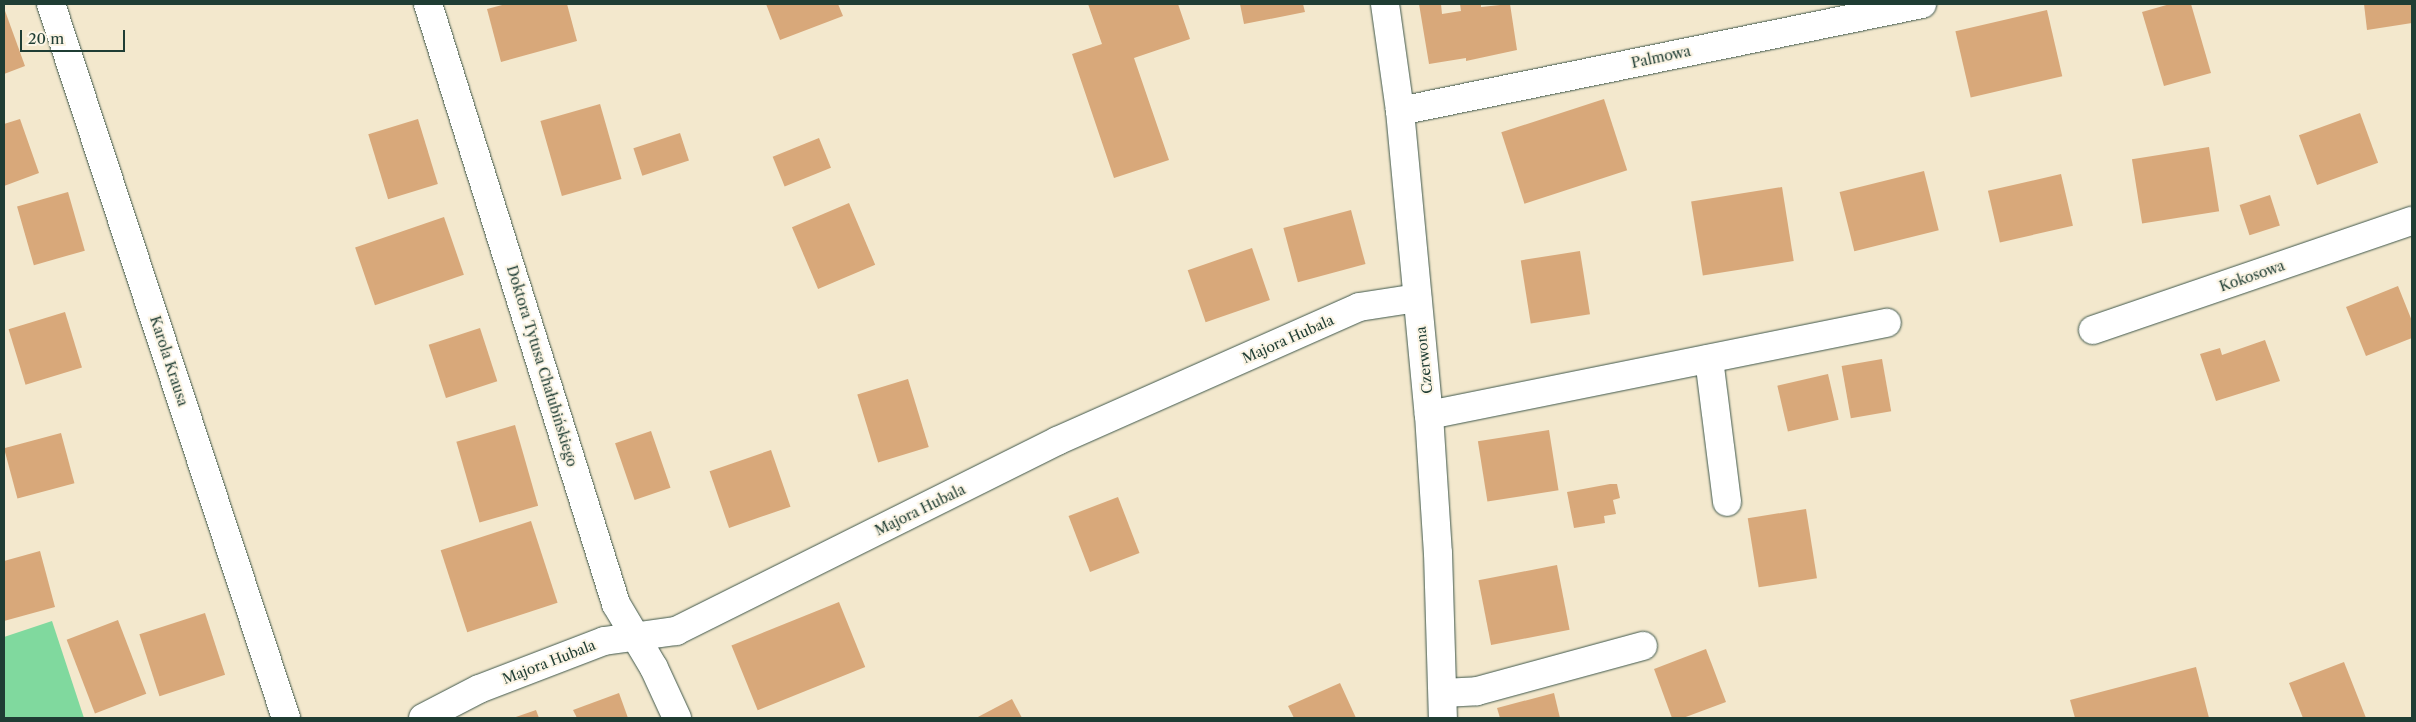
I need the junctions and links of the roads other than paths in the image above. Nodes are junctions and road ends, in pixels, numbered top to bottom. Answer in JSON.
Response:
{"nodes":[{"id":1,"x":52,"y":4,"type":"edge"},
{"id":2,"x":428,"y":4,"type":"edge"},
{"id":3,"x":1385,"y":4,"type":"edge"},
{"id":4,"x":1922,"y":4,"type":"edge"},
{"id":5,"x":1400,"y":111,"type":"junction"},
{"id":6,"x":2412,"y":221,"type":"edge"},
{"id":7,"x":1417,"y":298,"type":"junction"},
{"id":8,"x":1887,"y":323,"type":"dead end"},
{"id":9,"x":2093,"y":330,"type":"dead end"},
{"id":10,"x":1709,"y":359,"type":"junction"},
{"id":11,"x":1429,"y":415,"type":"junction"},
{"id":12,"x":1727,"y":502,"type":"dead end"},
{"id":13,"x":635,"y":637,"type":"junction"},
{"id":14,"x":1643,"y":646,"type":"dead end"},
{"id":15,"x":1443,"y":706,"type":"edge"},
{"id":16,"x":286,"y":718,"type":"edge"},
{"id":17,"x":423,"y":718,"type":"edge"},
{"id":18,"x":677,"y":718,"type":"edge"}],
"edges":[{"from":1,"to":16,"type":"street","name":"Karola Krausa"},
{"from":2,"to":13,"type":"street","name":"Doktora Tytusa Chałubińskiego"},
{"from":3,"to":5,"type":"street","name":"Czerwona"},
{"from":4,"to":5,"type":"street","name":"Palmowa"},
{"from":5,"to":7,"type":"street","name":"Czerwona"},
{"from":6,"to":9,"type":"street","name":"Kokosowa"},
{"from":7,"to":11,"type":"street","name":"Czerwona"},
{"from":7,"to":13,"type":"street","name":"Majora Hubala"},
{"from":8,"to":10,"type":"street"},
{"from":10,"to":11,"type":"street"},
{"from":10,"to":12,"type":"street"},
{"from":11,"to":15,"type":"street","name":"Czerwona"},
{"from":13,"to":17,"type":"street","name":"Majora Hubala"},
{"from":13,"to":18,"type":"street","name":"Doktora Tytusa Chałubińskiego"},
{"from":14,"to":15,"type":"street"}]}
